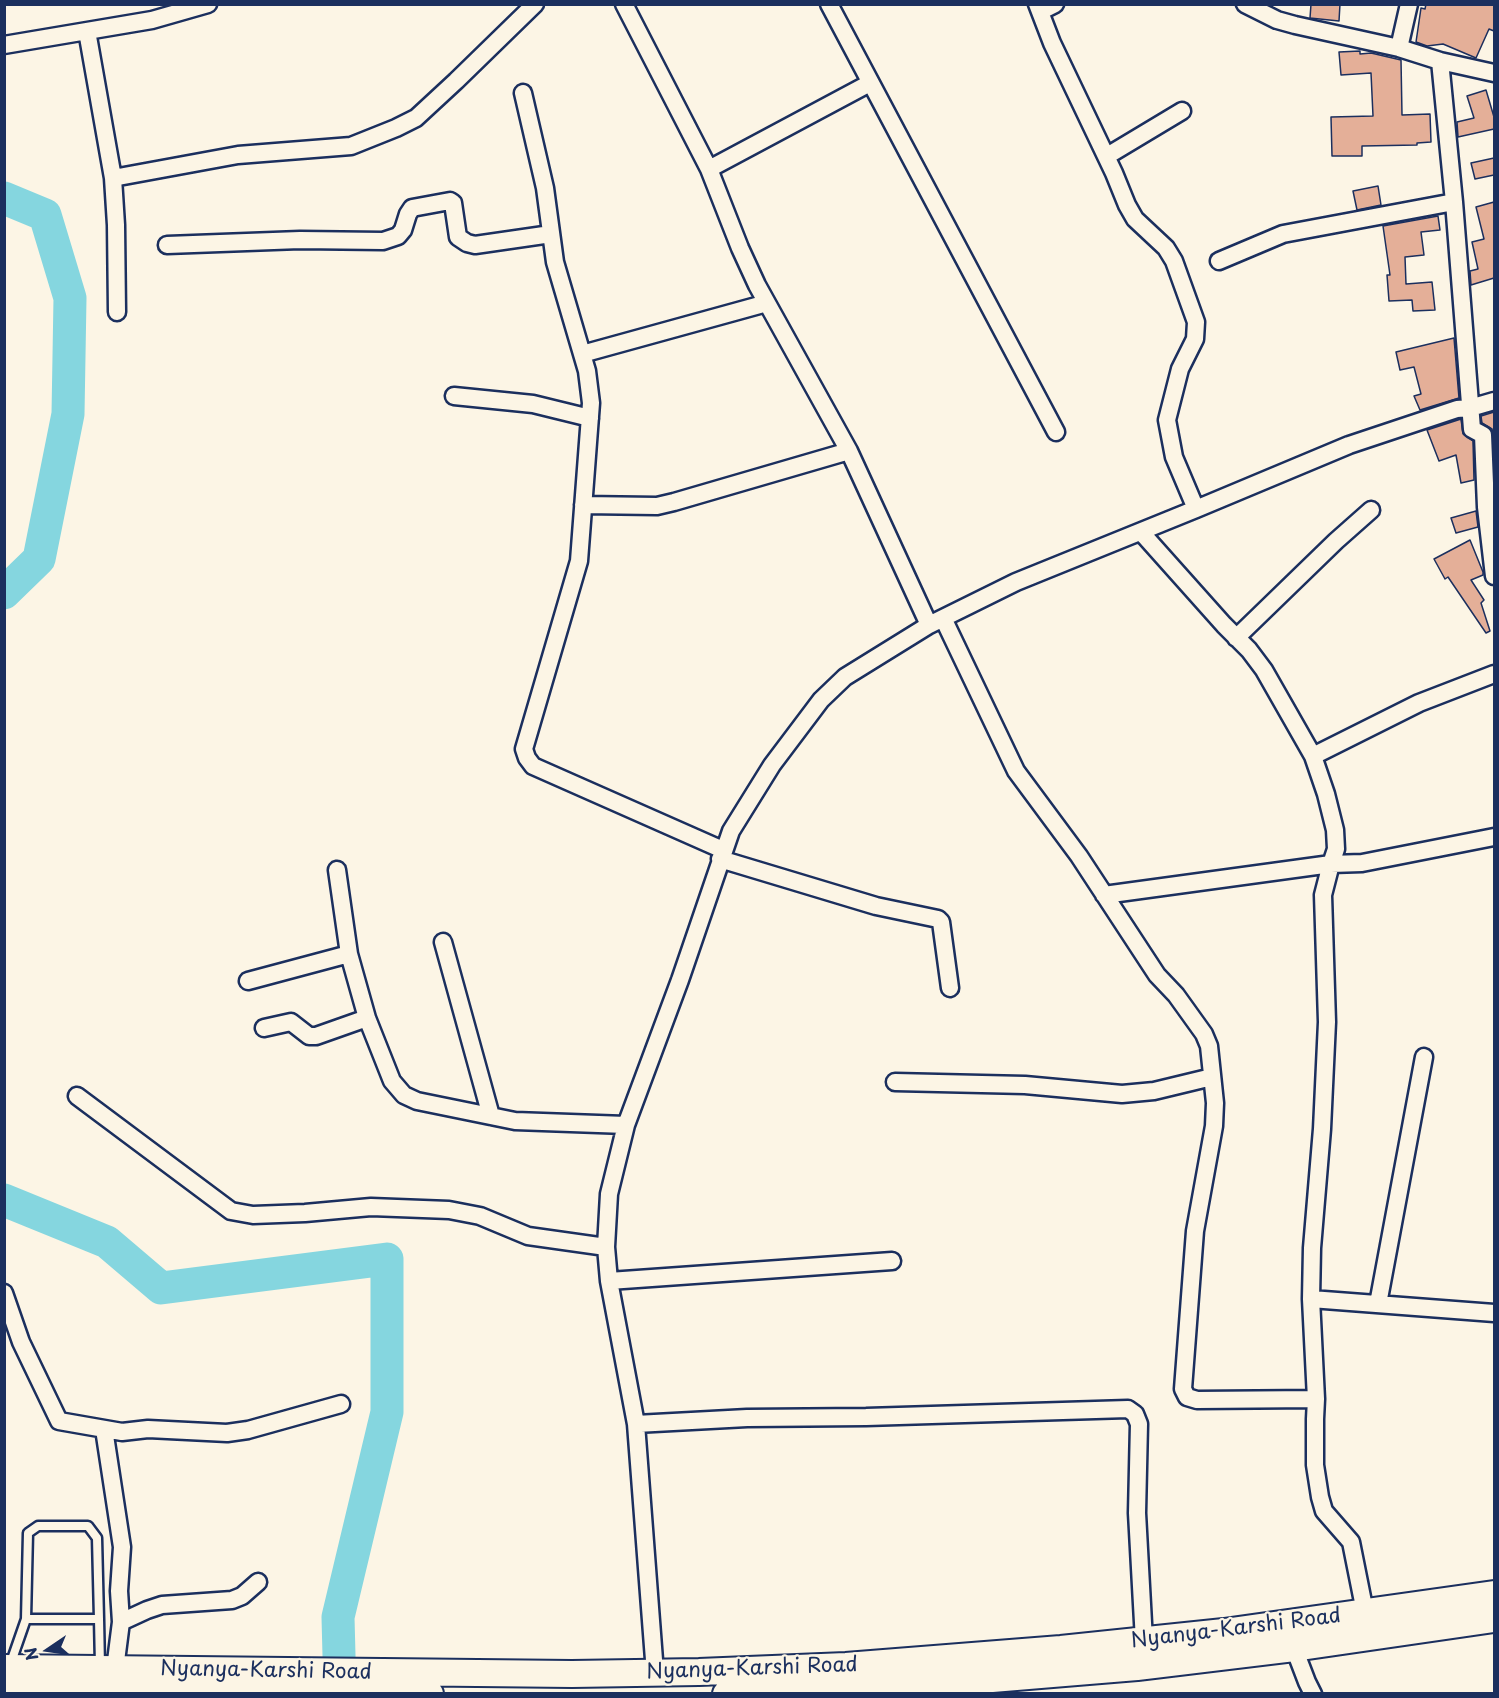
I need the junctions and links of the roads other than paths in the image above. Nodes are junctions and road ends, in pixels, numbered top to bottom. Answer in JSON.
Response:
{"nodes":[{"id":1,"x":208,"y":4,"type":"edge"},
{"id":2,"x":535,"y":4,"type":"edge"},
{"id":3,"x":624,"y":4,"type":"edge"},
{"id":4,"x":829,"y":4,"type":"edge"},
{"id":5,"x":1409,"y":4,"type":"edge"},
{"id":6,"x":1246,"y":5,"type":"edge"},
{"id":7,"x":1044,"y":7,"type":"edge"},
{"id":8,"x":87,"y":31,"type":"junction"},
{"id":9,"x":4,"y":45,"type":"edge"},
{"id":10,"x":1399,"y":48,"type":"junction"},
{"id":11,"x":1440,"y":60,"type":"junction"},
{"id":12,"x":1494,"y":73,"type":"edge"},
{"id":13,"x":870,"y":83,"type":"junction"},
{"id":14,"x":523,"y":93,"type":"dead end"},
{"id":15,"x":1182,"y":111,"type":"dead end"},
{"id":16,"x":1107,"y":156,"type":"junction"},
{"id":17,"x":709,"y":169,"type":"junction"},
{"id":18,"x":113,"y":178,"type":"junction"},
{"id":19,"x":1454,"y":201,"type":"junction"},
{"id":20,"x":551,"y":234,"type":"junction"},
{"id":21,"x":168,"y":245,"type":"dead end"},
{"id":22,"x":1220,"y":261,"type":"dead end"},
{"id":23,"x":767,"y":303,"type":"junction"},
{"id":24,"x":117,"y":312,"type":"dead end"},
{"id":25,"x":582,"y":354,"type":"junction"},
{"id":26,"x":454,"y":396,"type":"dead end"},
{"id":27,"x":1494,"y":401,"type":"edge"},
{"id":28,"x":1470,"y":408,"type":"junction"},
{"id":29,"x":590,"y":418,"type":"junction"},
{"id":30,"x":1056,"y":432,"type":"dead end"},
{"id":31,"x":849,"y":451,"type":"junction"},
{"id":32,"x":583,"y":506,"type":"junction"},
{"id":33,"x":1196,"y":509,"type":"junction"},
{"id":34,"x":1371,"y":510,"type":"dead end"},
{"id":35,"x":1140,"y":532,"type":"junction"},
{"id":36,"x":1494,"y":576,"type":"edge"},
{"id":37,"x":936,"y":621,"type":"junction"},
{"id":38,"x":1236,"y":638,"type":"junction"},
{"id":39,"x":1494,"y":674,"type":"edge"},
{"id":40,"x":1312,"y":756,"type":"junction"},
{"id":41,"x":1494,"y":837,"type":"edge"},
{"id":42,"x":722,"y":854,"type":"junction"},
{"id":43,"x":1331,"y":864,"type":"junction"},
{"id":44,"x":337,"y":870,"type":"dead end"},
{"id":45,"x":1104,"y":894,"type":"junction"},
{"id":46,"x":443,"y":942,"type":"dead end"},
{"id":47,"x":349,"y":954,"type":"junction"},
{"id":48,"x":248,"y":981,"type":"dead end"},
{"id":49,"x":950,"y":988,"type":"dead end"},
{"id":50,"x":367,"y":1018,"type":"junction"},
{"id":51,"x":264,"y":1028,"type":"dead end"},
{"id":52,"x":1424,"y":1057,"type":"dead end"},
{"id":53,"x":1212,"y":1077,"type":"junction"},
{"id":54,"x":894,"y":1082,"type":"dead end"},
{"id":55,"x":77,"y":1096,"type":"dead end"},
{"id":56,"x":491,"y":1116,"type":"junction"},
{"id":57,"x":626,"y":1125,"type":"junction"},
{"id":58,"x":606,"y":1247,"type":"junction"},
{"id":59,"x":892,"y":1261,"type":"dead end"},
{"id":60,"x":609,"y":1281,"type":"junction"},
{"id":61,"x":4,"y":1293,"type":"edge"},
{"id":62,"x":1311,"y":1299,"type":"junction"},
{"id":63,"x":1378,"y":1304,"type":"junction"},
{"id":64,"x":1494,"y":1313,"type":"edge"},
{"id":65,"x":1316,"y":1398,"type":"junction"},
{"id":66,"x":341,"y":1404,"type":"dead end"},
{"id":67,"x":636,"y":1424,"type":"junction"},
{"id":68,"x":104,"y":1429,"type":"junction"},
{"id":69,"x":258,"y":1582,"type":"dead end"},
{"id":70,"x":1494,"y":1594,"type":"edge"},
{"id":71,"x":1365,"y":1612,"type":"junction"},
{"id":72,"x":26,"y":1619,"type":"junction"},
{"id":73,"x":99,"y":1619,"type":"junction"},
{"id":74,"x":1494,"y":1619,"type":"edge"},
{"id":75,"x":121,"y":1622,"type":"junction"},
{"id":76,"x":1144,"y":1641,"type":"junction"},
{"id":77,"x":1294,"y":1648,"type":"junction"},
{"id":78,"x":655,"y":1673,"type":"junction"},
{"id":79,"x":6,"y":1676,"type":"edge"},
{"id":80,"x":115,"y":1681,"type":"edge"},
{"id":81,"x":300,"y":1692,"type":"edge"},
{"id":82,"x":146,"y":1693,"type":"edge"},
{"id":83,"x":430,"y":1694,"type":"edge"},
{"id":84,"x":726,"y":1694,"type":"edge"},
{"id":85,"x":1313,"y":1694,"type":"edge"}],
"edges":[{"from":1,"to":8,"type":"street"},
{"from":2,"to":18,"type":"street"},
{"from":3,"to":17,"type":"street"},
{"from":4,"to":13,"type":"street"},
{"from":5,"to":10,"type":"street"},
{"from":6,"to":10,"type":"street"},
{"from":7,"to":16,"type":"street"},
{"from":8,"to":9,"type":"street"},
{"from":8,"to":18,"type":"street"},
{"from":10,"to":11,"type":"street"},
{"from":11,"to":12,"type":"street"},
{"from":11,"to":19,"type":"street"},
{"from":13,"to":17,"type":"street"},
{"from":13,"to":30,"type":"street"},
{"from":14,"to":20,"type":"street"},
{"from":15,"to":16,"type":"street"},
{"from":16,"to":33,"type":"street"},
{"from":17,"to":23,"type":"street"},
{"from":18,"to":24,"type":"street"},
{"from":19,"to":22,"type":"street"},
{"from":19,"to":28,"type":"street"},
{"from":20,"to":21,"type":"street"},
{"from":20,"to":25,"type":"street"},
{"from":23,"to":25,"type":"street"},
{"from":23,"to":31,"type":"street"},
{"from":25,"to":29,"type":"street"},
{"from":26,"to":29,"type":"street"},
{"from":27,"to":28,"type":"street"},
{"from":28,"to":33,"type":"street"},
{"from":28,"to":36,"type":"street"},
{"from":29,"to":32,"type":"street"},
{"from":31,"to":32,"type":"street"},
{"from":31,"to":37,"type":"street"},
{"from":32,"to":42,"type":"street"},
{"from":33,"to":35,"type":"street"},
{"from":34,"to":38,"type":"street"},
{"from":35,"to":37,"type":"street"},
{"from":35,"to":38,"type":"street"},
{"from":37,"to":42,"type":"street"},
{"from":37,"to":45,"type":"street"},
{"from":38,"to":40,"type":"street"},
{"from":39,"to":40,"type":"street"},
{"from":40,"to":43,"type":"street"},
{"from":41,"to":43,"type":"street"},
{"from":42,"to":49,"type":"street"},
{"from":42,"to":57,"type":"street"},
{"from":43,"to":45,"type":"street"},
{"from":43,"to":62,"type":"street"},
{"from":44,"to":47,"type":"street"},
{"from":45,"to":53,"type":"street"},
{"from":46,"to":56,"type":"street"},
{"from":47,"to":48,"type":"street"},
{"from":47,"to":50,"type":"street"},
{"from":50,"to":51,"type":"street"},
{"from":50,"to":56,"type":"street"},
{"from":52,"to":63,"type":"street"},
{"from":53,"to":54,"type":"street"},
{"from":53,"to":65,"type":"street"},
{"from":55,"to":58,"type":"street"},
{"from":56,"to":57,"type":"street"},
{"from":57,"to":58,"type":"street"},
{"from":58,"to":60,"type":"street"},
{"from":59,"to":60,"type":"street"},
{"from":60,"to":67,"type":"street"},
{"from":61,"to":68,"type":"street"},
{"from":62,"to":63,"type":"street"},
{"from":62,"to":65,"type":"street"},
{"from":63,"to":64,"type":"street"},
{"from":65,"to":71,"type":"street"},
{"from":66,"to":68,"type":"street"},
{"from":67,"to":76,"type":"street"},
{"from":67,"to":78,"type":"street"},
{"from":68,"to":75,"type":"street"},
{"from":69,"to":75,"type":"street"},
{"from":70,"to":71,"type":"main road","name":"Nyanya-Karshi Road"},
{"from":71,"to":76,"type":"main road","name":"Nyanya-Karshi Road"},
{"from":72,"to":73,"type":"lane"},
{"from":72,"to":73,"type":"lane"},
{"from":72,"to":79,"type":"lane"},
{"from":73,"to":80,"type":"lane"},
{"from":74,"to":77,"type":"main road","name":"Nyanya-Karshi Road"},
{"from":75,"to":80,"type":"street"},
{"from":76,"to":78,"type":"main road","name":"Nyanya-Karshi Road"},
{"from":77,"to":84,"type":"main road","name":"Nyanya-Karshi Road"},
{"from":77,"to":85,"type":"street"},
{"from":78,"to":80,"type":"main road","name":"Nyanya-Karshi Road"},
{"from":79,"to":80,"type":"main road","name":"Nyanya-Karshi Road"},
{"from":80,"to":82,"type":"main road","name":"Nyanya-Karshi Road"},
{"from":81,"to":82,"type":"main road","name":"Nyanya-Karshi Road"},
{"from":81,"to":83,"type":"main road","name":"Nyanya-Karshi Road"}]}
